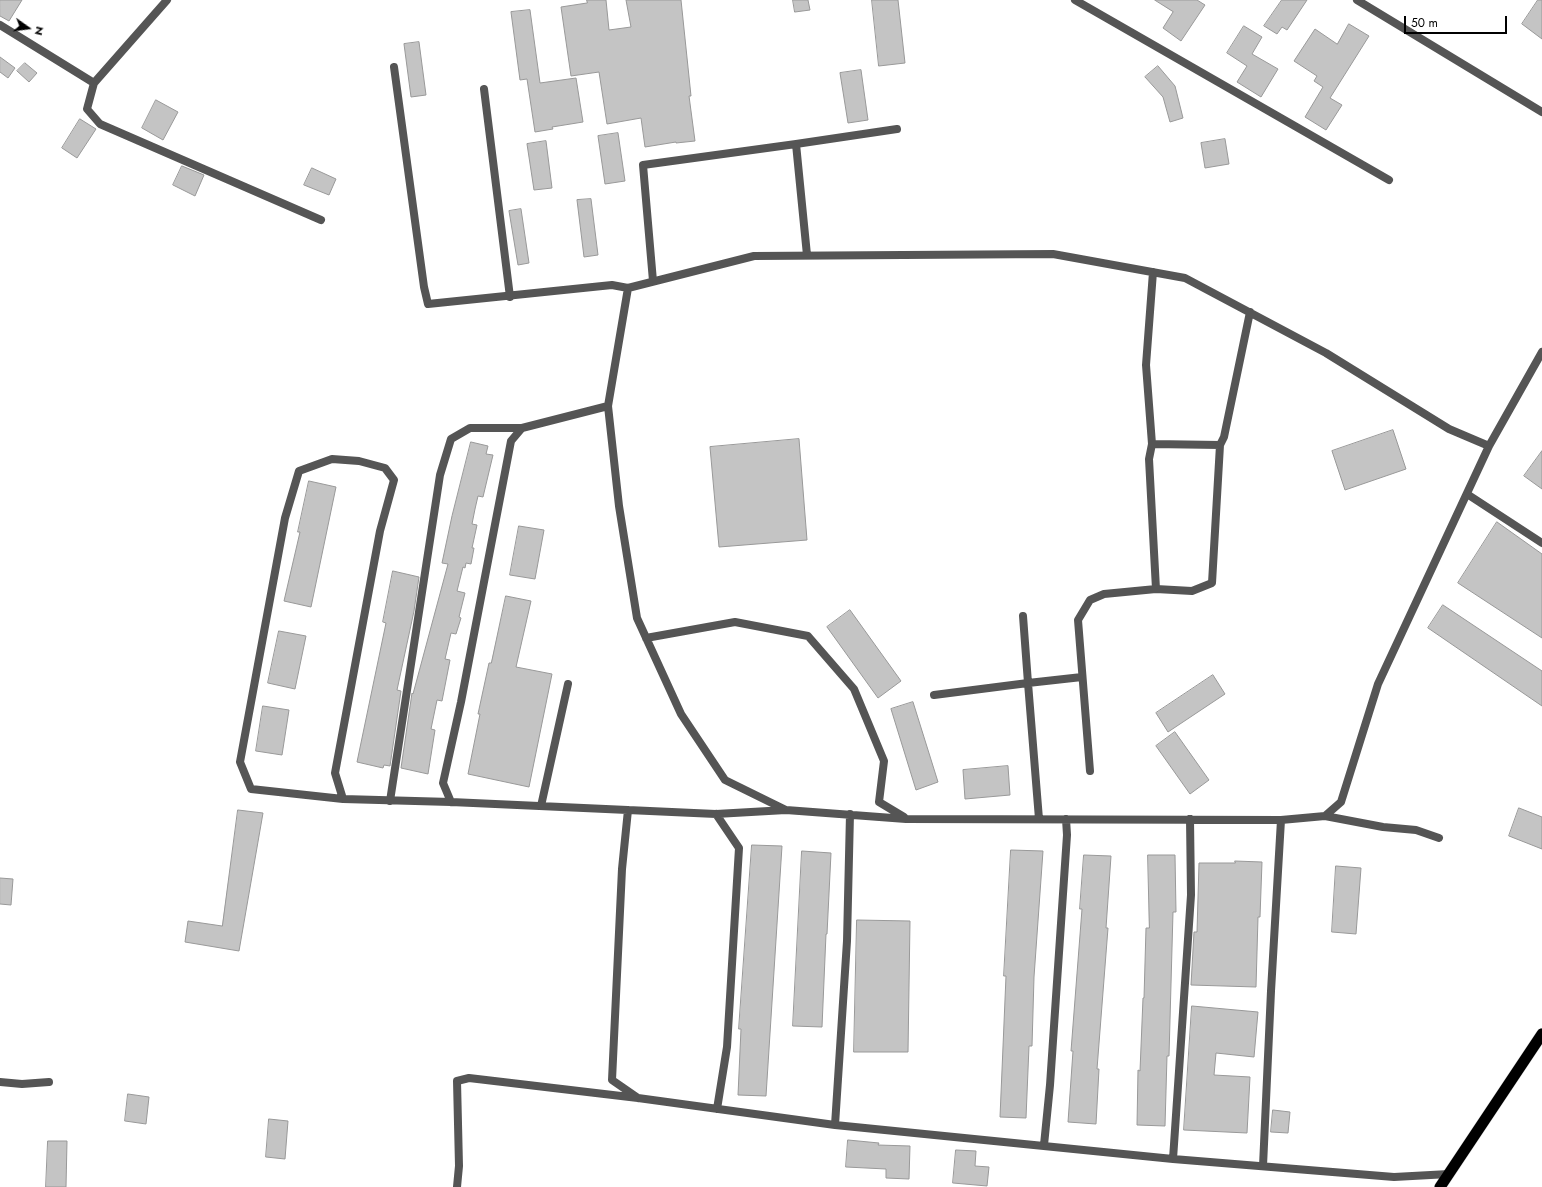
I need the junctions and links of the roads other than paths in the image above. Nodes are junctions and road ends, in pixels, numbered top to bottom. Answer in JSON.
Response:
{"nodes":[{"id":1,"x":167,"y":0,"type":"edge"},
{"id":2,"x":1075,"y":0,"type":"edge"},
{"id":3,"x":1357,"y":0,"type":"edge"},
{"id":4,"x":0,"y":25,"type":"edge"},
{"id":5,"x":394,"y":67,"type":"dead end"},
{"id":6,"x":94,"y":83,"type":"junction"},
{"id":7,"x":484,"y":89,"type":"dead end"},
{"id":8,"x":1542,"y":112,"type":"edge"},
{"id":9,"x":897,"y":129,"type":"dead end"},
{"id":10,"x":796,"y":144,"type":"junction"},
{"id":11,"x":1389,"y":180,"type":"dead end"},
{"id":12,"x":321,"y":220,"type":"dead end"},
{"id":13,"x":807,"y":256,"type":"junction"},
{"id":14,"x":1153,"y":272,"type":"junction"},
{"id":15,"x":653,"y":281,"type":"junction"},
{"id":16,"x":628,"y":288,"type":"junction"},
{"id":17,"x":510,"y":297,"type":"junction"},
{"id":18,"x":1250,"y":312,"type":"junction"},
{"id":19,"x":1542,"y":352,"type":"edge"},
{"id":20,"x":608,"y":406,"type":"junction"},
{"id":21,"x":522,"y":428,"type":"junction"},
{"id":22,"x":1152,"y":444,"type":"junction"},
{"id":23,"x":1220,"y":445,"type":"junction"},
{"id":24,"x":1489,"y":446,"type":"junction"},
{"id":25,"x":1467,"y":494,"type":"junction"},
{"id":26,"x":1542,"y":543,"type":"edge"},
{"id":27,"x":1156,"y":589,"type":"junction"},
{"id":28,"x":1024,"y":616,"type":"dead end"},
{"id":29,"x":646,"y":638,"type":"junction"},
{"id":30,"x":1082,"y":677,"type":"junction"},
{"id":31,"x":1028,"y":683,"type":"junction"},
{"id":32,"x":568,"y":684,"type":"dead end"},
{"id":33,"x":934,"y":695,"type":"dead end"},
{"id":34,"x":1090,"y":771,"type":"dead end"},
{"id":35,"x":343,"y":799,"type":"junction"},
{"id":36,"x":390,"y":801,"type":"junction"},
{"id":37,"x":451,"y":802,"type":"junction"},
{"id":38,"x":541,"y":806,"type":"junction"},
{"id":39,"x":628,"y":810,"type":"junction"},
{"id":40,"x":786,"y":810,"type":"junction"},
{"id":41,"x":716,"y":814,"type":"junction"},
{"id":42,"x":850,"y":814,"type":"junction"},
{"id":43,"x":1325,"y":816,"type":"junction"},
{"id":44,"x":906,"y":819,"type":"junction"},
{"id":45,"x":1039,"y":819,"type":"junction"},
{"id":46,"x":1066,"y":819,"type":"junction"},
{"id":47,"x":1190,"y":820,"type":"junction"},
{"id":48,"x":1281,"y":820,"type":"junction"},
{"id":49,"x":1439,"y":838,"type":"dead end"},
{"id":50,"x":1542,"y":1034,"type":"edge"},
{"id":51,"x":0,"y":1082,"type":"edge"},
{"id":52,"x":49,"y":1082,"type":"dead end"},
{"id":53,"x":638,"y":1098,"type":"junction"},
{"id":54,"x":717,"y":1109,"type":"junction"},
{"id":55,"x":835,"y":1125,"type":"junction"},
{"id":56,"x":1044,"y":1145,"type":"junction"},
{"id":57,"x":1173,"y":1159,"type":"junction"},
{"id":58,"x":1263,"y":1166,"type":"junction"},
{"id":59,"x":1450,"y":1174,"type":"junction"},
{"id":60,"x":457,"y":1187,"type":"edge"},
{"id":61,"x":1440,"y":1187,"type":"edge"}],
"edges":[{"from":1,"to":6,"type":"street"},
{"from":2,"to":11,"type":"street"},
{"from":3,"to":8,"type":"street"},
{"from":4,"to":6,"type":"street"},
{"from":5,"to":17,"type":"street"},
{"from":6,"to":12,"type":"street"},
{"from":7,"to":17,"type":"street"},
{"from":9,"to":10,"type":"street"},
{"from":10,"to":13,"type":"street"},
{"from":10,"to":15,"type":"street"},
{"from":13,"to":14,"type":"street"},
{"from":13,"to":15,"type":"street"},
{"from":14,"to":18,"type":"street"},
{"from":14,"to":22,"type":"street"},
{"from":15,"to":16,"type":"street"},
{"from":16,"to":17,"type":"street"},
{"from":16,"to":20,"type":"street"},
{"from":18,"to":23,"type":"street"},
{"from":18,"to":24,"type":"street"},
{"from":19,"to":24,"type":"street"},
{"from":20,"to":21,"type":"street"},
{"from":20,"to":29,"type":"street"},
{"from":21,"to":36,"type":"street"},
{"from":21,"to":37,"type":"street"},
{"from":22,"to":23,"type":"street"},
{"from":22,"to":27,"type":"street"},
{"from":23,"to":27,"type":"street"},
{"from":24,"to":25,"type":"street"},
{"from":25,"to":26,"type":"street"},
{"from":25,"to":43,"type":"street"},
{"from":27,"to":30,"type":"street"},
{"from":28,"to":31,"type":"street"},
{"from":29,"to":40,"type":"street"},
{"from":29,"to":44,"type":"street"},
{"from":30,"to":31,"type":"street"},
{"from":30,"to":34,"type":"street"},
{"from":31,"to":33,"type":"street"},
{"from":31,"to":45,"type":"street"},
{"from":32,"to":38,"type":"street"},
{"from":35,"to":35,"type":"street"},
{"from":35,"to":36,"type":"street"},
{"from":36,"to":37,"type":"street"},
{"from":37,"to":38,"type":"street"},
{"from":38,"to":39,"type":"street"},
{"from":39,"to":41,"type":"street"},
{"from":39,"to":53,"type":"street"},
{"from":40,"to":41,"type":"street"},
{"from":40,"to":42,"type":"street"},
{"from":41,"to":54,"type":"street"},
{"from":42,"to":44,"type":"street"},
{"from":42,"to":55,"type":"street"},
{"from":43,"to":48,"type":"street"},
{"from":43,"to":49,"type":"street"},
{"from":44,"to":45,"type":"street"},
{"from":45,"to":46,"type":"street"},
{"from":46,"to":47,"type":"street"},
{"from":46,"to":56,"type":"street"},
{"from":47,"to":48,"type":"street"},
{"from":47,"to":57,"type":"street"},
{"from":48,"to":58,"type":"street"},
{"from":50,"to":59,"type":"highway"},
{"from":51,"to":52,"type":"street"},
{"from":53,"to":54,"type":"street"},
{"from":53,"to":60,"type":"street"},
{"from":54,"to":55,"type":"street"},
{"from":55,"to":56,"type":"street"},
{"from":56,"to":57,"type":"street"},
{"from":57,"to":58,"type":"street"},
{"from":58,"to":59,"type":"street"},
{"from":59,"to":61,"type":"highway"}]}
